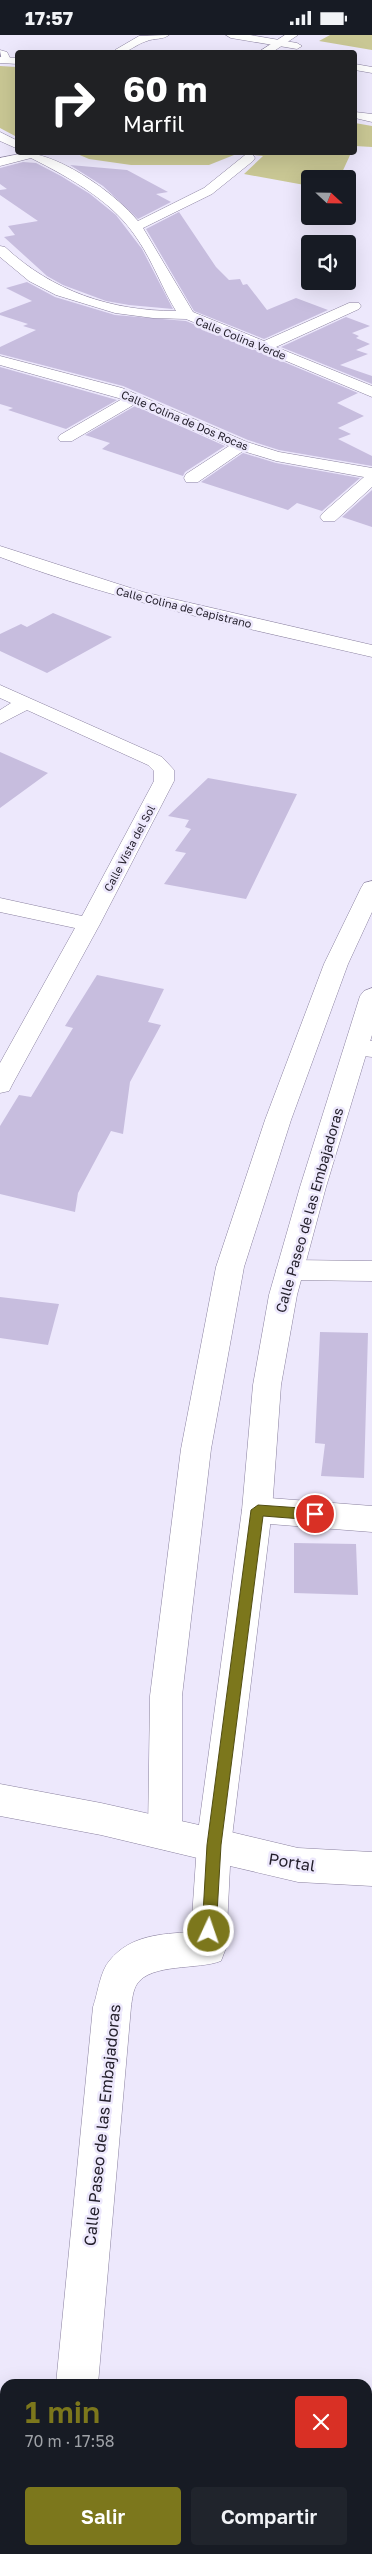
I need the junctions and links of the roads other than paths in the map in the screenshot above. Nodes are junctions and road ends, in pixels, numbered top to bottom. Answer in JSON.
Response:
{"nodes":[{"id":1,"x":164,"y":35,"type":"edge"},
{"id":2,"x":230,"y":35,"type":"edge"},
{"id":3,"x":310,"y":39,"type":"dead end"},
{"id":4,"x":295,"y":40,"type":"edge"},
{"id":5,"x":279,"y":43,"type":"junction"},
{"id":6,"x":120,"y":50,"type":"dead end"},
{"id":7,"x":269,"y":50,"type":"edge"},
{"id":8,"x":287,"y":50,"type":"edge"},
{"id":9,"x":15,"y":55,"type":"edge"},
{"id":10,"x":2,"y":56,"type":"edge"},
{"id":11,"x":15,"y":60,"type":"edge"},
{"id":12,"x":357,"y":67,"type":"edge"},
{"id":13,"x":372,"y":70,"type":"edge"},
{"id":14,"x":357,"y":115,"type":"edge"},
{"id":15,"x":372,"y":118,"type":"edge"},
{"id":16,"x":0,"y":137,"type":"edge"},
{"id":17,"x":15,"y":144,"type":"edge"},
{"id":18,"x":24,"y":155,"type":"edge"},
{"id":19,"x":34,"y":155,"type":"edge"},
{"id":20,"x":249,"y":158,"type":"dead end"},
{"id":21,"x":0,"y":162,"type":"edge"},
{"id":22,"x":134,"y":227,"type":"junction"},
{"id":23,"x":0,"y":251,"type":"edge"},
{"id":24,"x":354,"y":306,"type":"dead end"},
{"id":25,"x":188,"y":315,"type":"junction"},
{"id":26,"x":263,"y":347,"type":"junction"},
{"id":27,"x":0,"y":359,"type":"edge"},
{"id":28,"x":21,"y":365,"type":"junction"},
{"id":29,"x":0,"y":378,"type":"edge"},
{"id":30,"x":372,"y":392,"type":"edge"},
{"id":31,"x":134,"y":398,"type":"junction"},
{"id":32,"x":66,"y":438,"type":"dead end"},
{"id":33,"x":241,"y":445,"type":"junction"},
{"id":34,"x":372,"y":473,"type":"edge"},
{"id":35,"x":192,"y":478,"type":"dead end"},
{"id":36,"x":372,"y":478,"type":"edge"},
{"id":37,"x":329,"y":517,"type":"dead end"},
{"id":38,"x":0,"y":551,"type":"edge"},
{"id":39,"x":372,"y":651,"type":"edge"},
{"id":40,"x":0,"y":691,"type":"edge"},
{"id":41,"x":24,"y":704,"type":"junction"},
{"id":42,"x":0,"y":718,"type":"edge"},
{"id":43,"x":372,"y":888,"type":"edge"},
{"id":44,"x":0,"y":905,"type":"edge"},
{"id":45,"x":90,"y":924,"type":"junction"},
{"id":46,"x":372,"y":995,"type":"edge"},
{"id":47,"x":364,"y":1049,"type":"edge"},
{"id":48,"x":0,"y":1085,"type":"edge"},
{"id":49,"x":290,"y":1270,"type":"junction"},
{"id":50,"x":372,"y":1271,"type":"edge"},
{"id":51,"x":258,"y":1510,"type":"junction"},
{"id":52,"x":372,"y":1519,"type":"edge"},
{"id":53,"x":0,"y":1800,"type":"edge"},
{"id":54,"x":166,"y":1833,"type":"junction"},
{"id":55,"x":214,"y":1845,"type":"junction"},
{"id":56,"x":372,"y":1869,"type":"edge"},
{"id":57,"x":77,"y":2379,"type":"edge"}],
"edges":[{"from":1,"to":6,"type":"street"},
{"from":2,"to":5,"type":"street"},
{"from":3,"to":4,"type":"street"},
{"from":4,"to":5,"type":"street"},
{"from":4,"to":8,"type":"street"},
{"from":5,"to":7,"type":"street"},
{"from":9,"to":10,"type":"street"},
{"from":10,"to":11,"type":"street"},
{"from":12,"to":13,"type":"street"},
{"from":14,"to":15,"type":"street"},
{"from":16,"to":17,"type":"street"},
{"from":18,"to":21,"type":"street"},
{"from":19,"to":22,"type":"street","name":"Calle Colina Verde"},
{"from":20,"to":22,"type":"street"},
{"from":22,"to":25,"type":"street","name":"Calle Colina Verde"},
{"from":23,"to":25,"type":"street"},
{"from":24,"to":26,"type":"street"},
{"from":25,"to":26,"type":"street","name":"Calle Colina Verde"},
{"from":26,"to":30,"type":"street","name":"Calle Colina Verde"},
{"from":27,"to":28,"type":"street","name":"Calle Colina de Dos Rocas"},
{"from":28,"to":29,"type":"street"},
{"from":28,"to":31,"type":"street","name":"Calle Colina de Dos Rocas"},
{"from":31,"to":32,"type":"street"},
{"from":31,"to":33,"type":"street","name":"Calle Colina de Dos Rocas"},
{"from":33,"to":34,"type":"street","name":"Calle Colina de Dos Rocas"},
{"from":33,"to":35,"type":"street"},
{"from":36,"to":37,"type":"street"},
{"from":38,"to":39,"type":"street","name":"Calle Colina de Capistrano"},
{"from":40,"to":41,"type":"street","name":"Calle Vista del Sol"},
{"from":41,"to":42,"type":"street"},
{"from":41,"to":45,"type":"street","name":"Calle Vista del Sol"},
{"from":43,"to":54,"type":"street"},
{"from":44,"to":45,"type":"street"},
{"from":45,"to":48,"type":"street","name":"Calle Vista del Sol"},
{"from":46,"to":47,"type":"street","name":"Calle Paseo de las Embajadoras"},
{"from":47,"to":49,"type":"street","name":"Calle Paseo de las Embajadoras"},
{"from":49,"to":50,"type":"street"},
{"from":49,"to":51,"type":"street","name":"Calle Paseo de las Embajadoras"},
{"from":51,"to":52,"type":"street"},
{"from":51,"to":55,"type":"street","name":"Calle Paseo de las Embajadoras"},
{"from":53,"to":54,"type":"street"},
{"from":54,"to":55,"type":"street"},
{"from":55,"to":56,"type":"street","name":"Portal"},
{"from":55,"to":57,"type":"street","name":"Calle Paseo de las Embajadoras"}]}
